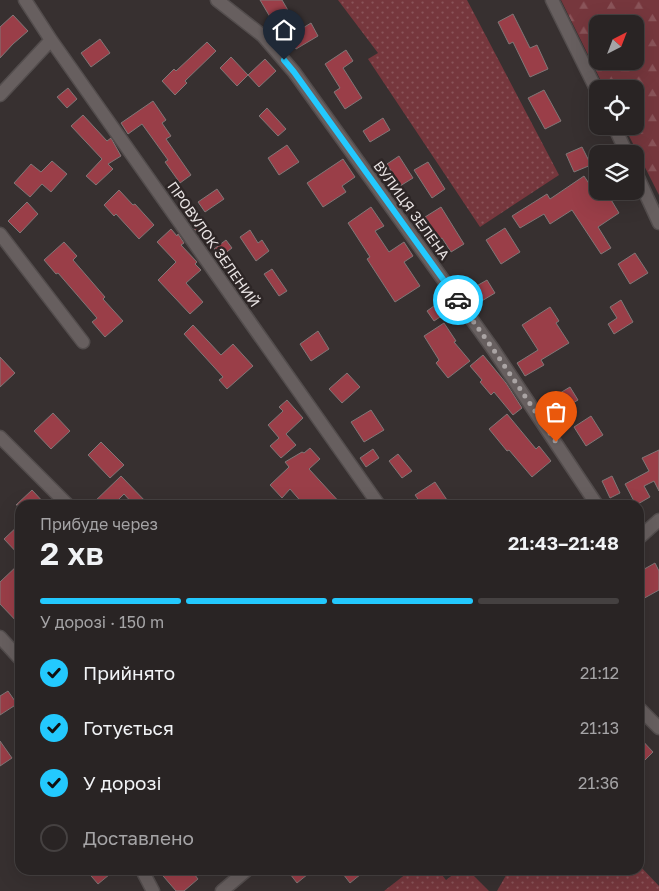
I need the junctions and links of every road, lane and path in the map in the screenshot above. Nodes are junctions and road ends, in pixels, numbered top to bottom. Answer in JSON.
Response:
{"nodes":[{"id":1,"x":25,"y":0,"type":"edge"},
{"id":2,"x":217,"y":0,"type":"edge"},
{"id":3,"x":552,"y":0,"type":"edge"},
{"id":4,"x":51,"y":40,"type":"junction"},
{"id":5,"x":591,"y":80,"type":"edge"},
{"id":6,"x":0,"y":95,"type":"edge"},
{"id":7,"x":644,"y":190,"type":"edge"},
{"id":8,"x":659,"y":223,"type":"edge"},
{"id":9,"x":0,"y":234,"type":"edge"},
{"id":10,"x":83,"y":342,"type":"dead end"},
{"id":11,"x":0,"y":437,"type":"edge"},
{"id":12,"x":63,"y":500,"type":"edge"},
{"id":13,"x":375,"y":500,"type":"edge"},
{"id":14,"x":594,"y":500,"type":"edge"},
{"id":15,"x":659,"y":520,"type":"edge"},
{"id":16,"x":644,"y":534,"type":"edge"},
{"id":17,"x":0,"y":637,"type":"edge"},
{"id":18,"x":15,"y":654,"type":"edge"},
{"id":19,"x":644,"y":713,"type":"edge"},
{"id":20,"x":659,"y":728,"type":"edge"},
{"id":21,"x":145,"y":875,"type":"edge"},
{"id":22,"x":240,"y":875,"type":"edge"},
{"id":23,"x":153,"y":891,"type":"edge"},
{"id":24,"x":222,"y":891,"type":"edge"}],
"edges":[{"from":1,"to":4,"type":"street","name":"ПРОВУЛОК ЗЕЛЕНИЙ"},
{"from":2,"to":14,"type":"street","name":"ВУЛИЦЯ ЗЕЛЕНА"},
{"from":3,"to":5,"type":"street"},
{"from":4,"to":6,"type":"street"},
{"from":4,"to":13,"type":"street","name":"ПРОВУЛОК ЗЕЛЕНИЙ"},
{"from":7,"to":8,"type":"street"},
{"from":9,"to":10,"type":"street"},
{"from":11,"to":12,"type":"street"},
{"from":15,"to":16,"type":"street"},
{"from":17,"to":18,"type":"street"},
{"from":19,"to":20,"type":"street"},
{"from":21,"to":23,"type":"street"},
{"from":22,"to":24,"type":"street"}]}
